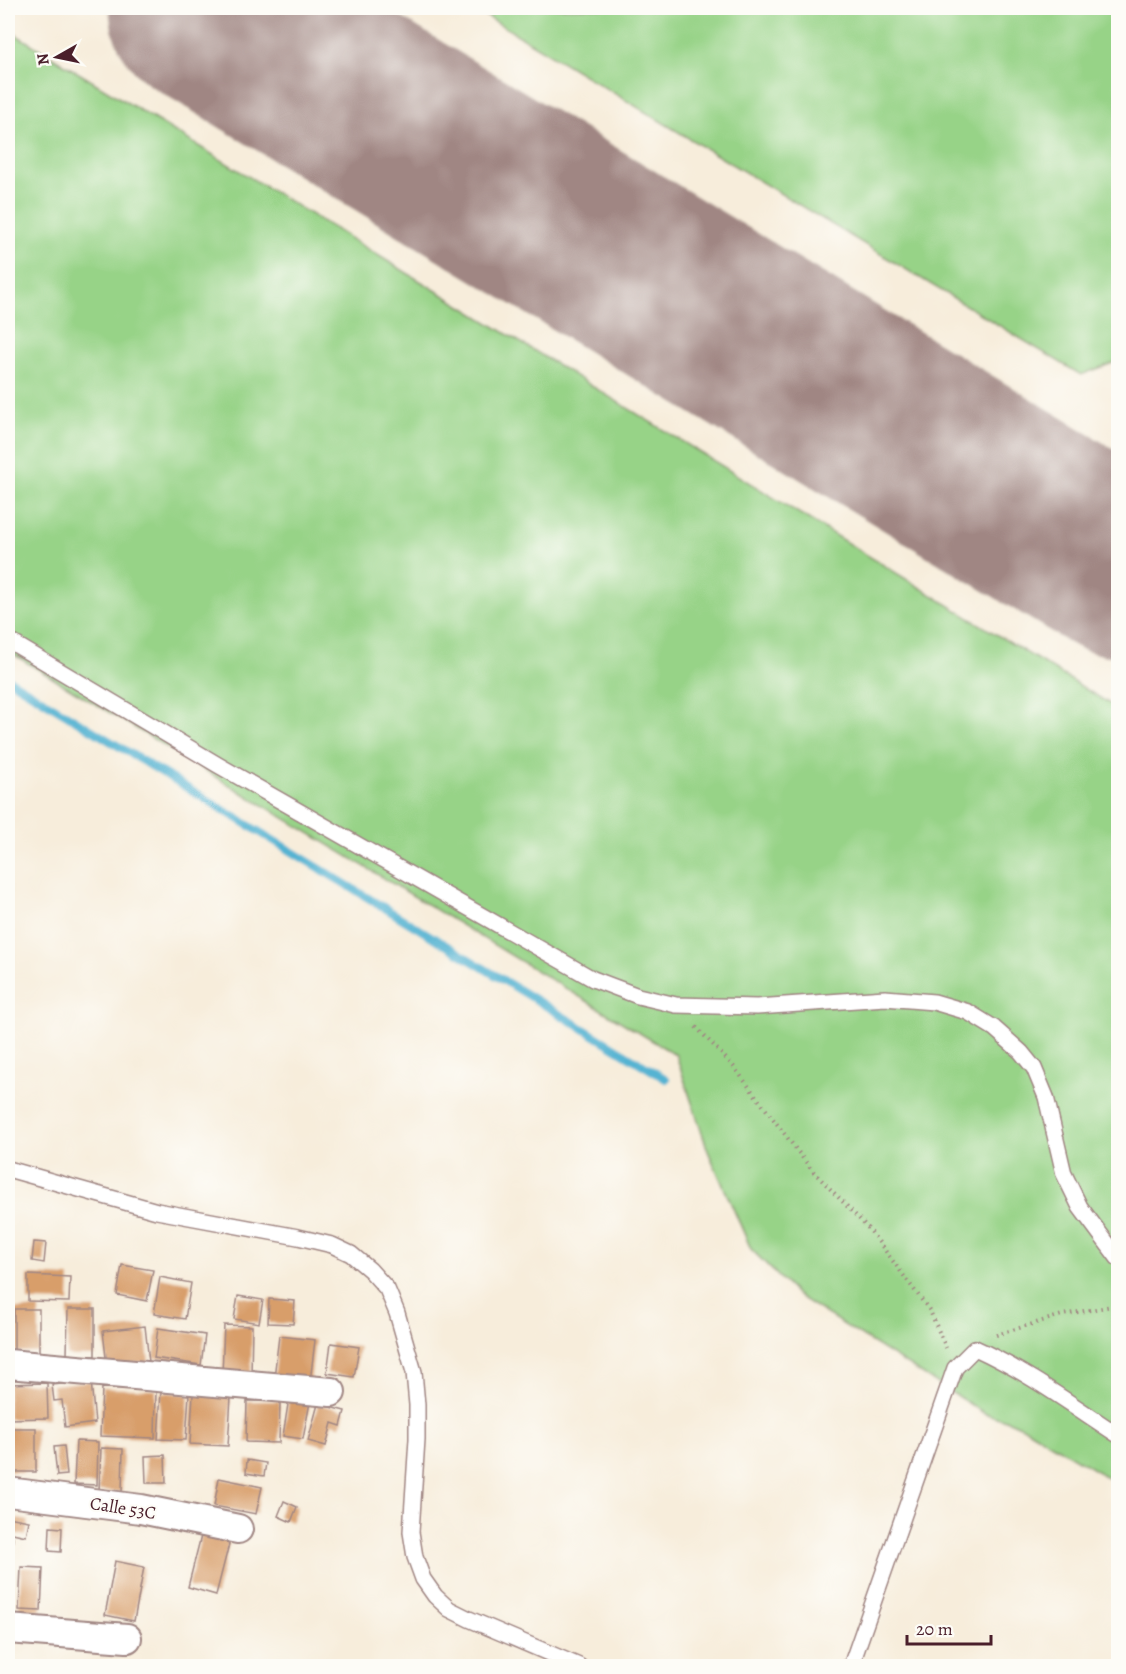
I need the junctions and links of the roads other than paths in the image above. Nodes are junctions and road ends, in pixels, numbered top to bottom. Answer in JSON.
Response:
{"nodes":[{"id":1,"x":8,"y":640,"type":"edge"},
{"id":2,"x":8,"y":1169,"type":"edge"},
{"id":3,"x":1119,"y":1258,"type":"edge"},
{"id":4,"x":8,"y":1364,"type":"edge"},
{"id":5,"x":331,"y":1392,"type":"dead end"},
{"id":6,"x":1119,"y":1435,"type":"edge"},
{"id":7,"x":8,"y":1492,"type":"edge"},
{"id":8,"x":238,"y":1529,"type":"dead end"},
{"id":9,"x":8,"y":1629,"type":"edge"},
{"id":10,"x":127,"y":1638,"type":"dead end"},
{"id":11,"x":579,"y":1666,"type":"edge"},
{"id":12,"x":851,"y":1666,"type":"edge"}],
"edges":[{"from":1,"to":3,"type":"lane"},
{"from":2,"to":11,"type":"lane"},
{"from":4,"to":5,"type":"street"},
{"from":6,"to":12,"type":"lane"},
{"from":7,"to":8,"type":"street","name":"Calle 53C"},
{"from":9,"to":10,"type":"street"}]}
